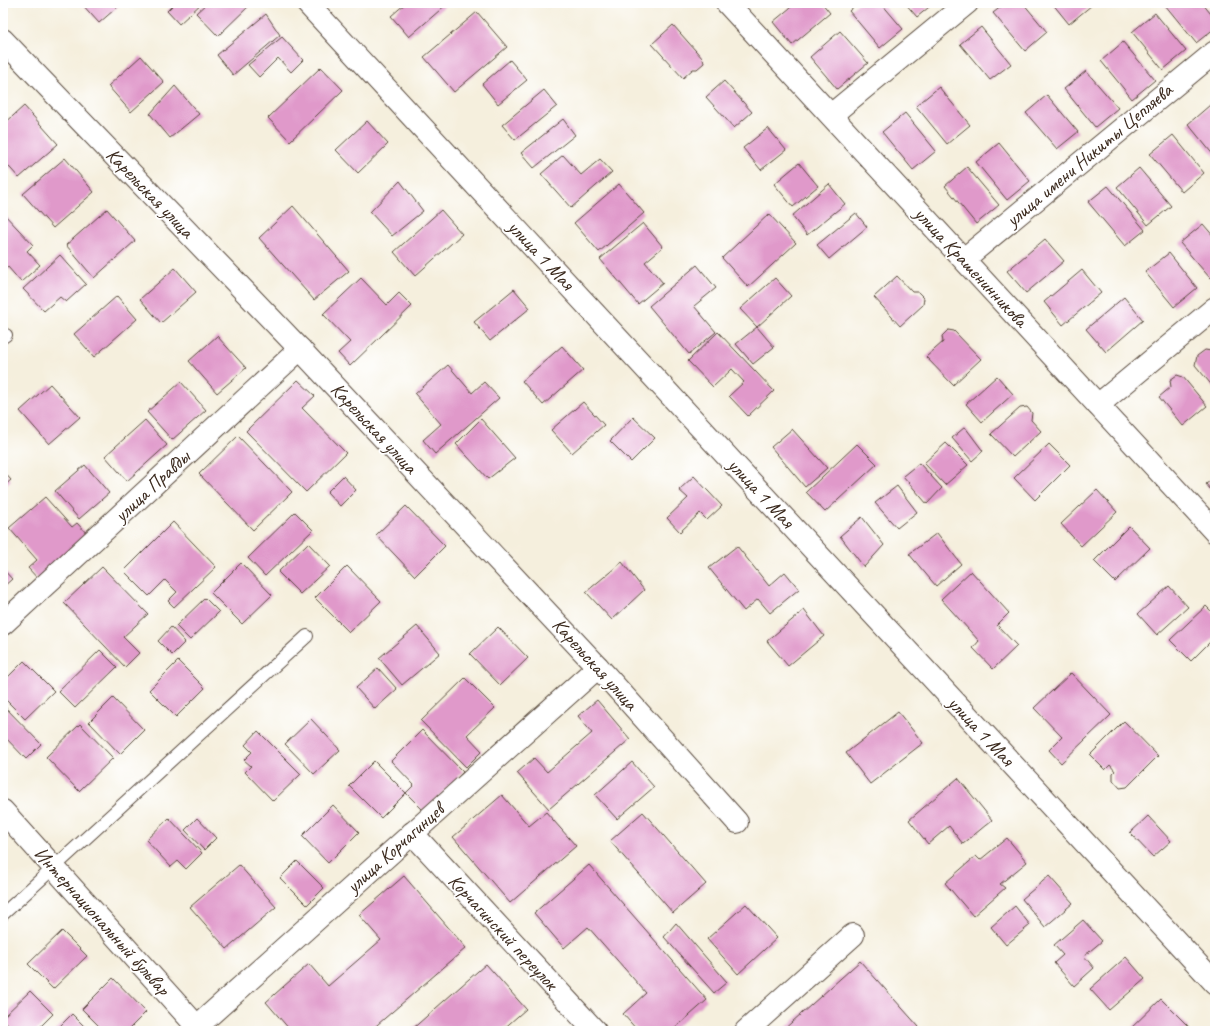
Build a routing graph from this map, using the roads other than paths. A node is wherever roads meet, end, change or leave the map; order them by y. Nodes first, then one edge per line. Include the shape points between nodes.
1 (307, 3) edge
2 (727, 3) edge
3 (967, 3) edge
4 (5, 46) edge
5 (1215, 52) edge
6 (831, 115) junction
7 (964, 259) junction
8 (1215, 308) edge
9 (300, 349) junction
10 (1098, 405) junction
11 (1215, 532) edge
12 (3, 624) edge
13 (307, 636) dead end
14 (598, 667) junction
15 (3, 810) edge
16 (737, 822) dead end
17 (412, 833) junction
18 (54, 868) junction
19 (3, 914) edge
20 (853, 935) dead end
21 (1215, 983) edge
22 (197, 1030) edge
23 (595, 1031) edge
24 (746, 1031) edge

1 - 21 street, улица 1 Мая
2 - 6 street, улица Крашенинникова
3 - 6 street
4 - 9 street, Карельская улица
5 - 7 street, улица имени Никиты Цепляева
6 - 7 street, улица Крашенинникова
7 - 10 street, улица Крашенинникова
8 - 10 street
9 - 12 street, улица Правды
9 - 14 street, Карельская улица
10 - 11 street, улица Крашенинникова
13 - 18 lane
14 - 16 street, Карельская улица
14 - 17 street, улица Корчагинцев
15 - 18 street, Интернациональный бульвар
17 - 22 street, улица Корчагинцев
17 - 23 street, Корчагинский переулок
18 - 19 lane
18 - 22 street, Интернациональный бульвар
20 - 24 street

